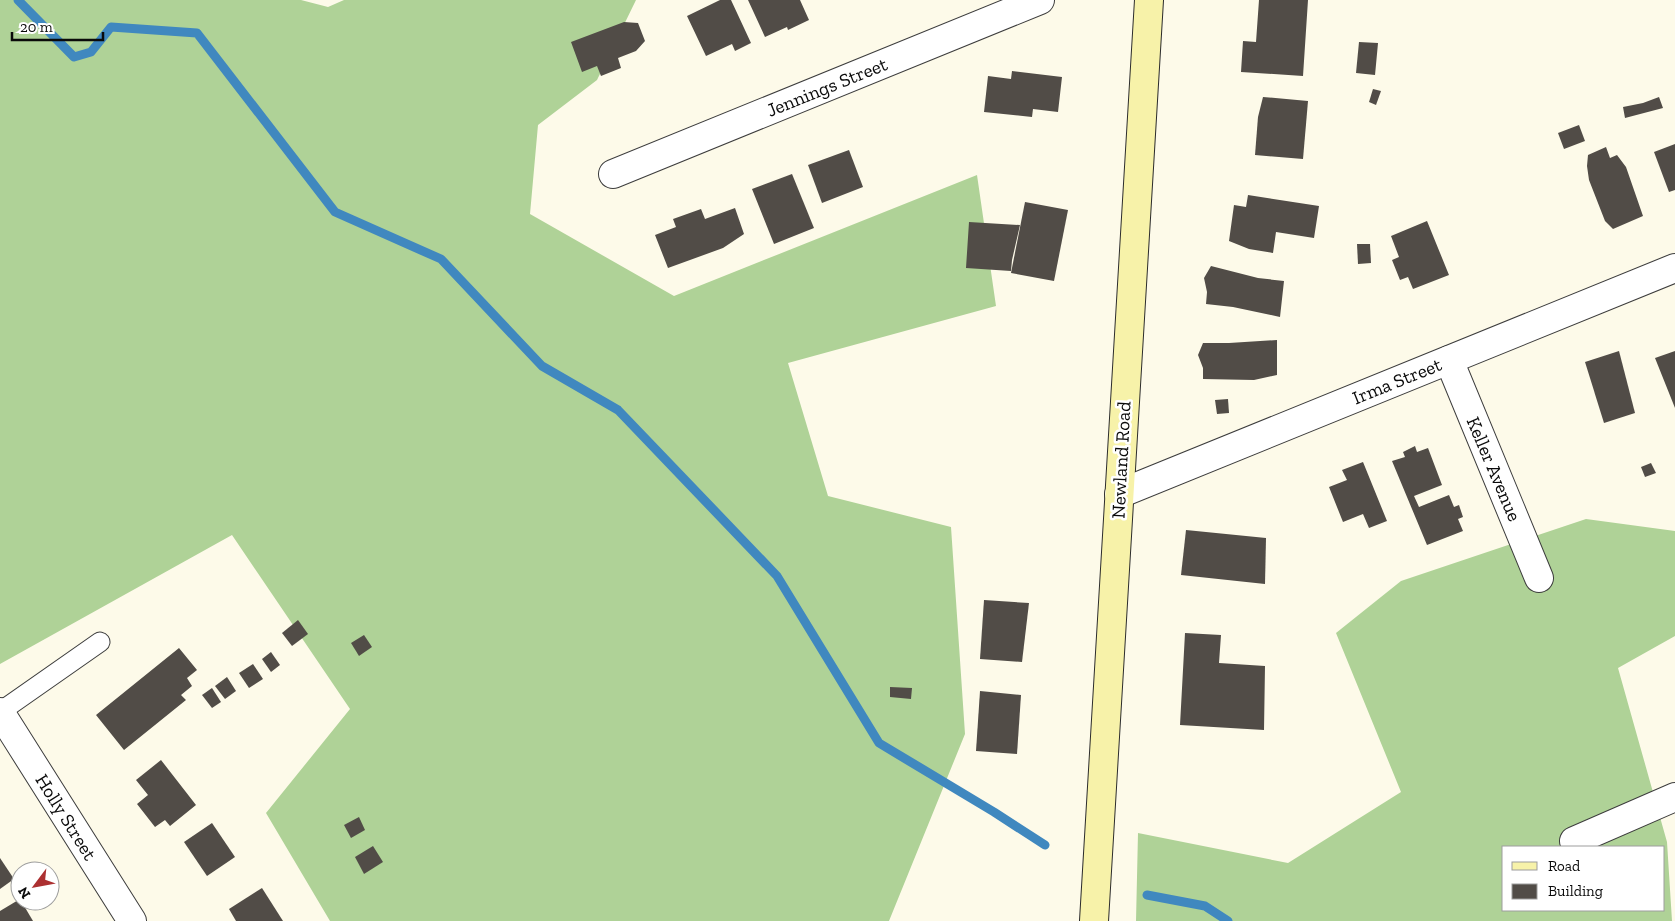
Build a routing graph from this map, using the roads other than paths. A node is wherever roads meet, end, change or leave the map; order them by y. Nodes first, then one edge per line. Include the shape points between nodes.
1 (1040, 0) edge
2 (1149, 0) edge
3 (613, 174) dead end
4 (1675, 268) edge
5 (1449, 360) junction
6 (1119, 494) junction
7 (1539, 578) dead end
8 (100, 642) dead end
9 (0, 712) edge
10 (1675, 797) edge
11 (1574, 841) dead end
12 (132, 921) edge
13 (1094, 921) edge

1 - 3 street, Jennings Street
2 - 6 street, Newland Road
4 - 5 street, Irma Street
5 - 6 street, Irma Street
5 - 7 street, Keller Avenue
6 - 13 street, Newland Road
8 - 9 lane
9 - 12 street, Holly Street
10 - 11 street

